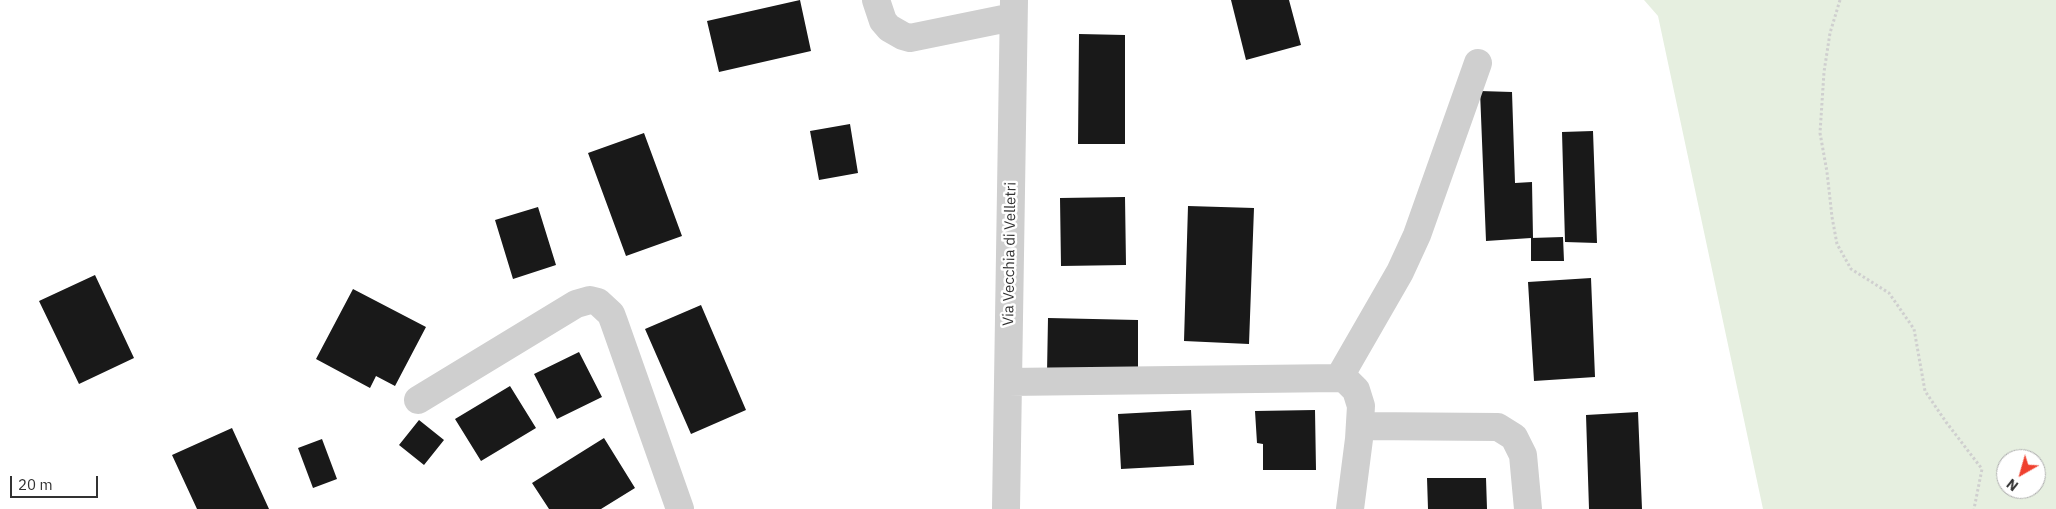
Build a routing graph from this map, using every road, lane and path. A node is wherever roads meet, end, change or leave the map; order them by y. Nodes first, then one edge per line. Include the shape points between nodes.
1 (876, 0) edge
2 (1840, 0) edge
3 (1013, 8) edge
4 (1478, 63) dead end
5 (1338, 378) junction
6 (1008, 382) junction
7 (418, 400) dead end
8 (1360, 426) junction
9 (680, 509) edge
10 (1006, 509) edge
11 (1350, 509) edge
12 (1528, 509) edge
13 (1974, 509) edge

1 - 3 street via 889,28 910,38
2 - 13 path via 1830,33 1824,72 1820,133 1837,244 1851,269 1889,293 1914,329 1924,391 1982,469
3 - 6 street, Via Vecchia di Velletri
4 - 5 street via 1417,235 1400,272
5 - 6 street
5 - 8 street via 1346,380 1356,390 1361,406
6 - 10 street, Via Vecchia di Velletri
7 - 9 street via 576,304 590,300 598,302 611,314
8 - 11 street
8 - 12 street via 1498,426 1514,437 1523,455

